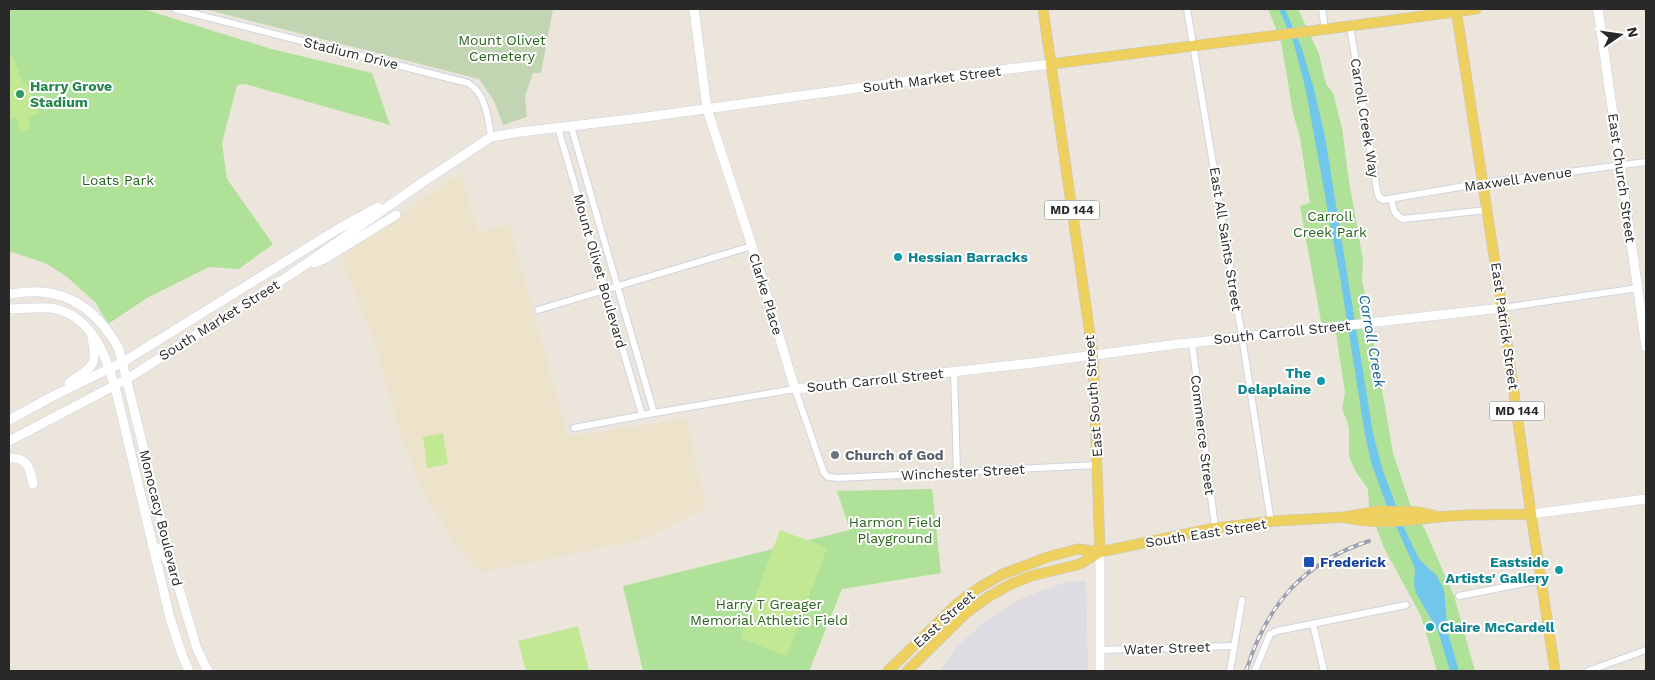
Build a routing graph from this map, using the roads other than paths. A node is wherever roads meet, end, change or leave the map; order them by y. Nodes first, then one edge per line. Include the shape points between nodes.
1 (175, 9) edge
2 (694, 9) edge
3 (1042, 9) edge
4 (1187, 9) edge
5 (1322, 9) edge
6 (1476, 9) edge
7 (1598, 9) edge
8 (1457, 10) edge
9 (1350, 26) junction
10 (1325, 29) junction
11 (1194, 45) junction
12 (1051, 64) junction
13 (707, 109) junction
14 (570, 126) junction
15 (558, 128) junction
16 (491, 137) junction
17 (1646, 162) edge
18 (1621, 166) junction
19 (1483, 183) junction
20 (420, 184) junction
21 (1391, 199) junction
22 (1487, 210) junction
23 (396, 215) dead end
24 (752, 246) junction
25 (293, 273) junction
26 (616, 286) junction
27 (1638, 288) junction
28 (606, 289) junction
29 (9, 294) edge
30 (1502, 308) junction
31 (9, 309) edge
32 (538, 310) dead end
33 (91, 333) junction
34 (1242, 337) junction
35 (1192, 342) junction
36 (1646, 347) edge
37 (1093, 355) junction
38 (123, 362) junction
39 (110, 369) junction
40 (954, 372) junction
41 (127, 379) junction
42 (115, 386) junction
43 (795, 390) junction
44 (55, 395) junction
45 (654, 413) junction
46 (642, 415) junction
47 (9, 420) edge
48 (574, 428) dead end
49 (9, 441) edge
50 (9, 458) edge
51 (1098, 465) junction
52 (958, 472) junction
53 (828, 477) joint
54 (33, 484) dead end
55 (1646, 499) edge
56 (1531, 514) junction
57 (1271, 522) junction
58 (1215, 528) junction
59 (152, 545) junction
60 (1100, 552) junction
61 (174, 572) junction
62 (1541, 580) junction
63 (1459, 596) dead end
64 (1242, 600) dead end
65 (1406, 606) dead end
66 (1313, 624) junction
67 (1234, 646) junction
68 (1100, 650) junction
69 (1646, 650) edge
70 (189, 671) edge
71 (208, 671) edge
72 (888, 671) edge
73 (908, 671) edge
74 (1100, 671) edge
75 (1230, 671) edge
76 (1255, 671) edge
77 (1324, 671) edge
78 (1554, 671) edge
79 (1588, 671) edge

1 - 16 street, Stadium Drive via 463,81 476,89 482,99
2 - 13 main road, Clarke Place
3 - 12 main road, MD 144
4 - 11 street, East All Saints Street
5 - 10 street
6 - 8 main road, South Market Street
7 - 18 main road, East Church Street
8 - 9 main road, South Market Street
8 - 19 main road, East Patrick Street / MD 144
9 - 10 main road, South Market Street
9 - 21 street, Carroll Creek Way via 1377,191 1383,200
10 - 11 main road, South Market Street
11 - 12 main road, South Market Street
11 - 34 street, East All Saints Street
12 - 13 main road, South Market Street
12 - 37 main road, East South Street / MD 144
13 - 14 main road, South Market Street
13 - 24 main road, Clarke Place
14 - 15 main road, South Market Street
14 - 26 street, Mount Olivet Boulevard
15 - 16 main road, South Market Street
15 - 28 street, Mount Olivet Boulevard
16 - 20 main road, South Market Street
17 - 18 street, Maxwell Avenue
18 - 19 street, Maxwell Avenue
18 - 27 main road, East Church Street
19 - 21 street, Maxwell Avenue
19 - 22 main road, East Patrick Street / MD 144
20 - 25 main road, South Market Street
20 - 38 main road, South Market Street via 338,229
21 - 22 street via 1394,211 1403,218
22 - 30 main road, East Patrick Street / MD 144
23 - 25 main road
24 - 26 street
24 - 43 main road, Clarke Place
25 - 41 main road, South Market Street
26 - 28 street
26 - 45 street, Mount Olivet Boulevard
27 - 30 street
27 - 36 main road, East Church Street
28 - 32 street
28 - 46 street, Mount Olivet Boulevard
29 - 38 main road, Monocacy Boulevard via 40,292 73,300 101,322 119,349
30 - 34 main road, South Carroll Street
30 - 56 main road, East Patrick Street / MD 144
31 - 33 main road, Monocacy Boulevard via 52,308 78,319
33 - 39 main road, Monocacy Boulevard
33 - 44 main road via 93,363
34 - 35 main road, South Carroll Street
34 - 57 street, East All Saints Street
35 - 37 main road, South Carroll Street
35 - 58 street, Commerce Street
37 - 40 main road, South Carroll Street
37 - 51 main road, East South Street / MD 144
38 - 39 main road, South Market Street
38 - 41 main road, Monocacy Boulevard
39 - 42 main road, Monocacy Boulevard
39 - 44 main road, South Market Street
40 - 43 main road, South Carroll Street
40 - 52 street
41 - 42 main road, South Market Street
41 - 61 main road, Monocacy Boulevard
42 - 49 main road, South Market Street
42 - 59 main road, Monocacy Boulevard
43 - 45 street, South Carroll Street
43 - 53 street, Clarke Place
44 - 47 main road, South Market Street
45 - 46 street, South Carroll Street
46 - 48 street, South Carroll Street
50 - 54 main road via 23,461 29,467
51 - 52 street, Winchester Street
51 - 60 main road, East South Street / MD 144
52 - 53 street, Winchester Street
55 - 56 main road
56 - 57 main road, South East Street via 1440,517 1419,512 1359,521 1344,517
56 - 62 main road, East Patrick Street / MD 144
57 - 58 main road, South East Street
58 - 60 main road, South East Street
59 - 61 main road via 162,551
59 - 70 main road, Monocacy Boulevard via 170,618
60 - 68 main road, East South Street / MD 144
60 - 72 main road, East Street via 1078,549 1033,562 980,587 958,603
60 - 73 main road, East Street via 1080,564 1030,576 988,597 966,613
61 - 71 main road, Monocacy Boulevard via 197,649
62 - 63 street
62 - 78 main road, East Patrick Street / MD 144
64 - 67 street
65 - 66 street
66 - 76 street via 1270,634
66 - 77 street
67 - 68 street, Water Street
67 - 75 street
68 - 74 main road, East South Street / MD 144
69 - 79 street

